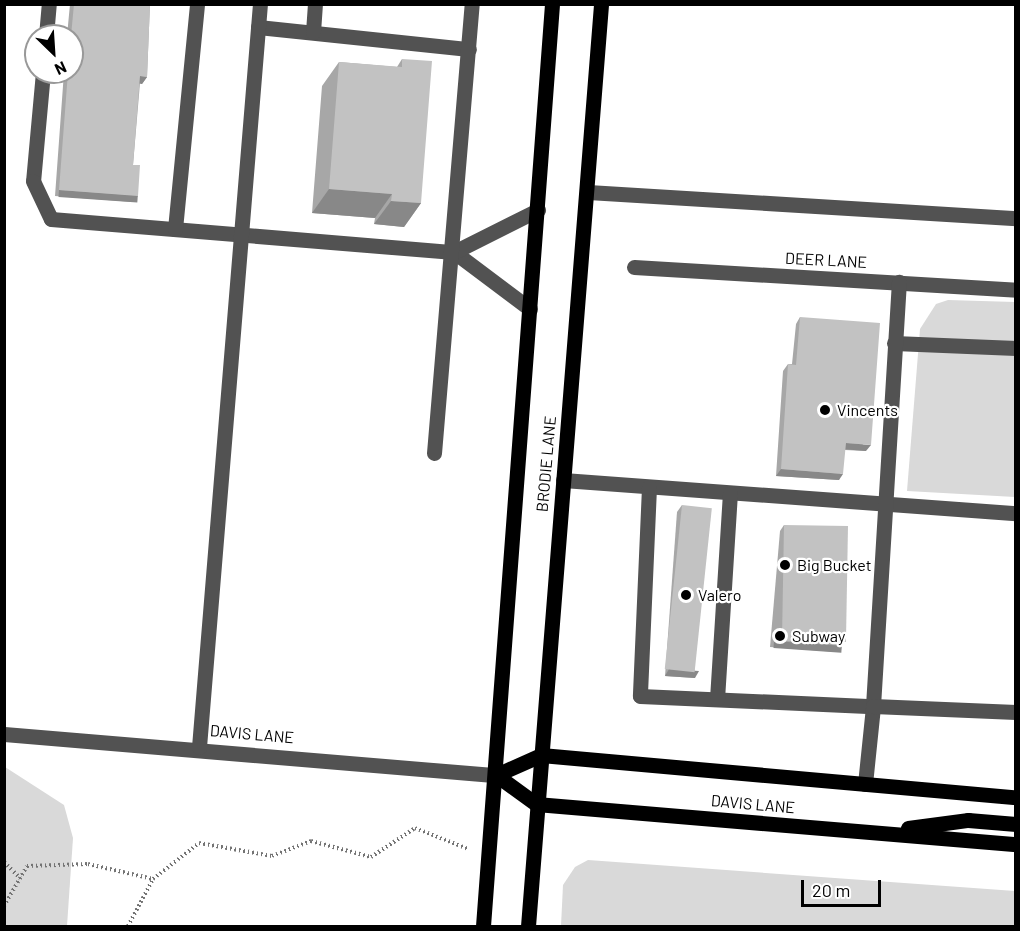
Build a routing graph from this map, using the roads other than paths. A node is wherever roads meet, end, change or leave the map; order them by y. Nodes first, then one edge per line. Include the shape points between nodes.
1 (49, 4) edge
2 (197, 4) edge
3 (260, 4) edge
4 (315, 4) edge
5 (472, 4) edge
6 (552, 4) edge
7 (601, 4) edge
8 (47, 24) edge
9 (258, 27) junction
10 (313, 33) junction
11 (469, 49) junction
12 (42, 84) edge
13 (588, 192) junction
14 (538, 210) junction
15 (1016, 218) edge
16 (175, 229) junction
17 (237, 234) junction
18 (454, 252) junction
19 (634, 267) dead end
20 (899, 282) junction
21 (1016, 290) edge
22 (530, 309) junction
23 (894, 343) junction
24 (1016, 348) edge
25 (434, 453) dead end
26 (563, 480) junction
27 (649, 487) junction
28 (730, 493) junction
29 (882, 506) junction
30 (1016, 513) edge
31 (717, 699) junction
32 (873, 706) junction
33 (1016, 712) edge
34 (4, 734) edge
35 (199, 747) junction
36 (541, 755) junction
37 (496, 775) junction
38 (865, 784) junction
39 (1016, 797) edge
40 (536, 804) junction
41 (1016, 824) edge
42 (878, 832) junction
43 (1016, 843) edge
44 (483, 927) edge
45 (528, 927) edge

1 - 8 street
2 - 16 street
3 - 9 street
4 - 10 street
5 - 11 street
6 - 14 main road, BRODIE LANE
7 - 13 main road, BRODIE LANE
9 - 10 street
9 - 17 street
10 - 11 street
11 - 18 street
12 - 16 street via 33,182 51,219
13 - 15 street
13 - 26 main road, BRODIE LANE
14 - 18 street
14 - 22 main road, BRODIE LANE
16 - 17 street
17 - 18 street
17 - 35 street
18 - 22 street
18 - 25 street
19 - 20 street, DEER LANE
20 - 21 street, DEER LANE
20 - 23 street
22 - 37 main road, BRODIE LANE
23 - 24 street
23 - 29 street
26 - 27 street
26 - 36 main road, BRODIE LANE
27 - 28 street
27 - 31 street via 640,696
28 - 29 street
28 - 31 street
29 - 30 street
29 - 32 street
31 - 32 street
32 - 33 street
32 - 38 street
34 - 35 street, DAVIS LANE
35 - 37 street, DAVIS LANE
36 - 37 main road, DAVIS LANE
36 - 38 main road, DAVIS LANE
36 - 40 main road, BRODIE LANE
37 - 40 main road
37 - 44 main road, BRODIE LANE
38 - 39 main road, DAVIS LANE
40 - 42 main road, DAVIS LANE
40 - 45 main road, BRODIE LANE
41 - 42 main road via 968,820
42 - 43 main road, DAVIS LANE

